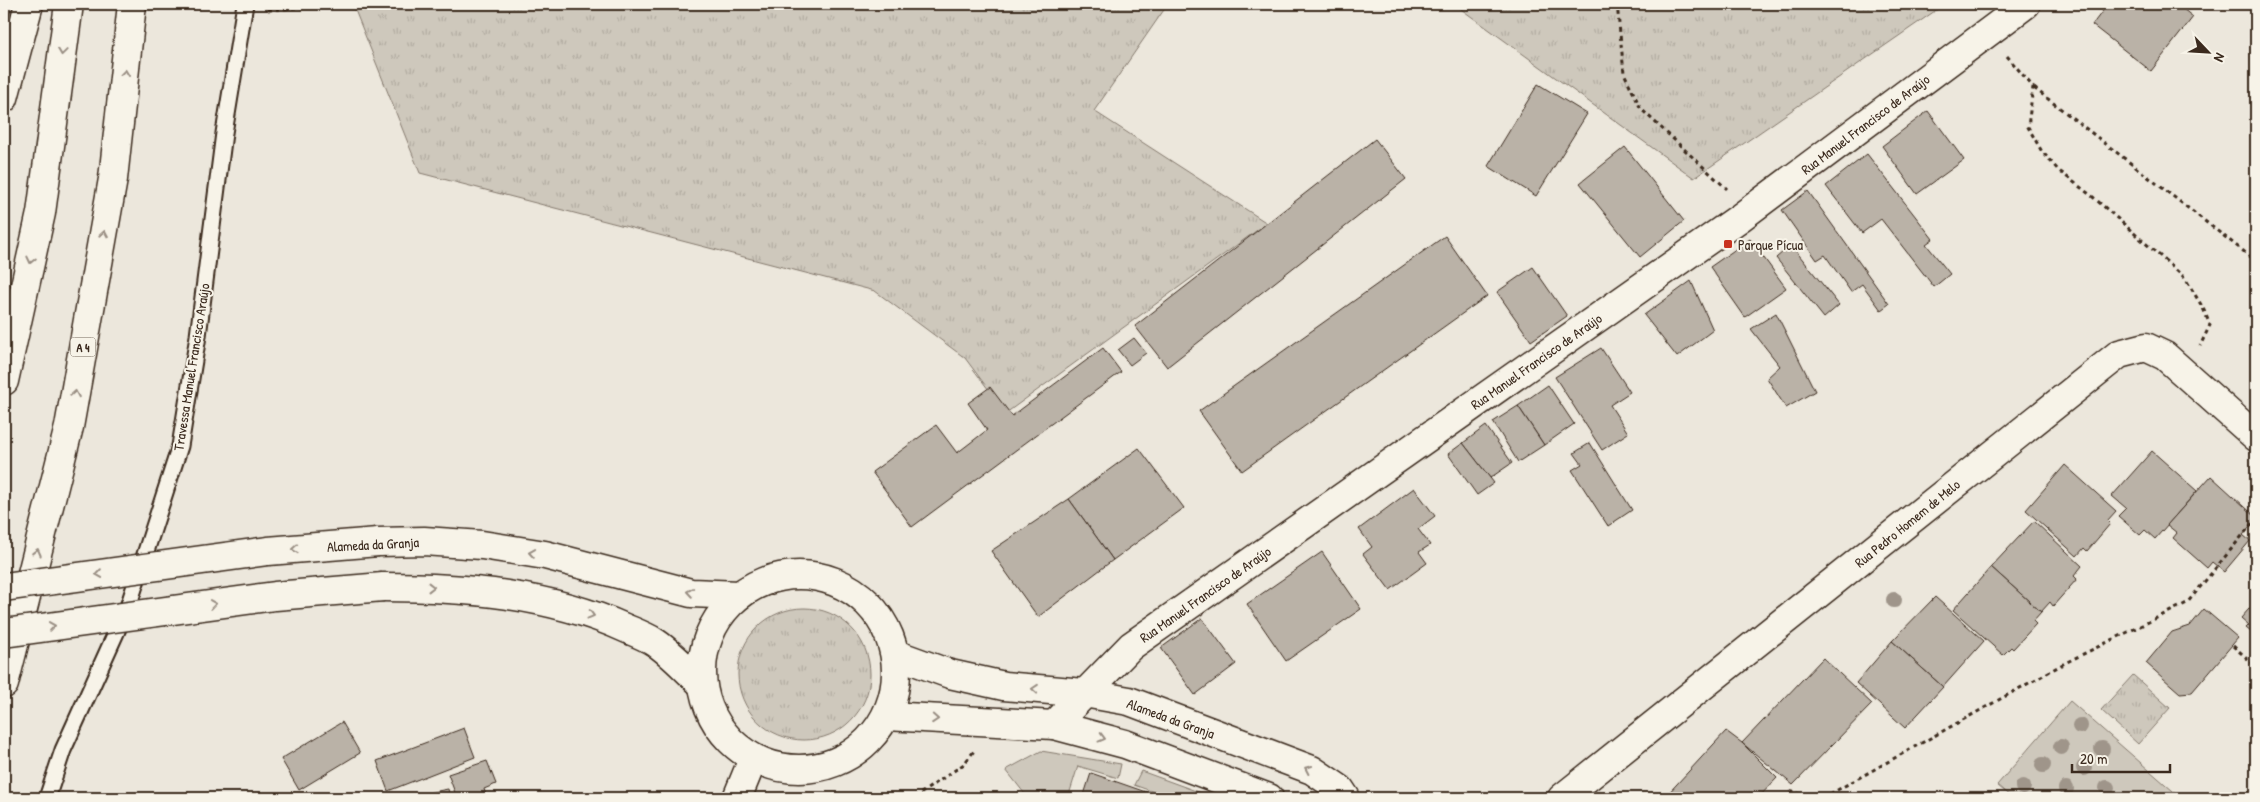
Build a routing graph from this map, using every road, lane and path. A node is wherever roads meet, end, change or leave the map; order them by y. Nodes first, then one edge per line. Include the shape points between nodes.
1 (29, 4) edge
2 (69, 4) edge
3 (132, 4) edge
4 (310, 4) edge
5 (1618, 4) edge
6 (2026, 4) edge
7 (245, 8) edge
8 (1987, 33) junction
9 (2033, 87) junction
10 (4, 98) edge
11 (1741, 217) junction
12 (2256, 261) edge
13 (2185, 374) junction
14 (4, 381) edge
15 (2256, 437) edge
16 (2256, 519) edge
17 (4, 587) edge
18 (738, 595) junction
19 (4, 633) edge
20 (2233, 646) dead end
21 (895, 654) junction
22 (2256, 666) edge
23 (4, 684) edge
24 (702, 684) junction
25 (1084, 693) junction
26 (886, 716) junction
27 (1054, 725) junction
28 (753, 758) junction
29 (964, 764) dead end
30 (47, 798) edge
31 (737, 798) edge
32 (914, 798) edge
33 (1269, 798) edge
34 (1346, 798) edge
35 (1562, 798) edge
36 (1785, 798) edge
37 (1803, 798) edge
38 (1823, 798) edge

1 - 10 main road
2 -> 14 main road via 41,213
23 -> 3 main road, A 4 via 69,427 113,179
4 - 7 path
5 - 11 path via 1624,73 1641,109 1733,196
6 - 8 main road, Rua Manuel Francisco de Araújo
7 - 30 lane, Travessa Manuel Francisco Araújo via 180,446 129,604 63,750
8 - 9 path
8 - 11 main road, Rua Manuel Francisco de Araújo
9 - 12 path
9 - 13 path via 2028,127 2041,150 2058,170 2093,196 2185,278 2203,308 2210,325
11 - 25 main road, Rua Manuel Francisco de Araújo via 1140,639
13 - 15 main road, Rua Pedro Homem de Melo
13 - 35 main road, Rua Pedro Homem de Melo via 2165,356 2146,347 2119,354
16 - 38 path via 2187,603 2063,664
18 -> 17 main road, Alameda da Granja, bridge via 691,593 564,560 482,545 424,542 378,542 268,551
18 - 21 main road via 768,579 801,574 834,580 862,598 883,623
18 - 24 main road via 716,620 704,651
19 -> 24 main road, bridge via 275,596 383,587 441,587 540,601 599,616 654,641
20 - 22 path
25 -> 21 main road, Alameda da Granja via 1004,686 950,674
21 - 26 main road via 896,686
24 - 28 main road via 710,714 728,740
25 - 27 main road, Rua Manuel Francisco de Araújo
34 -> 25 main road, Alameda da Granja via 1340,789 1312,770 1129,701
26 -> 27 main road
26 - 28 main road via 868,741 843,759 814,769 782,769
27 -> 33 main road via 1125,744
28 - 31 main road
29 - 32 path
36 - 37 path via 1794,790

